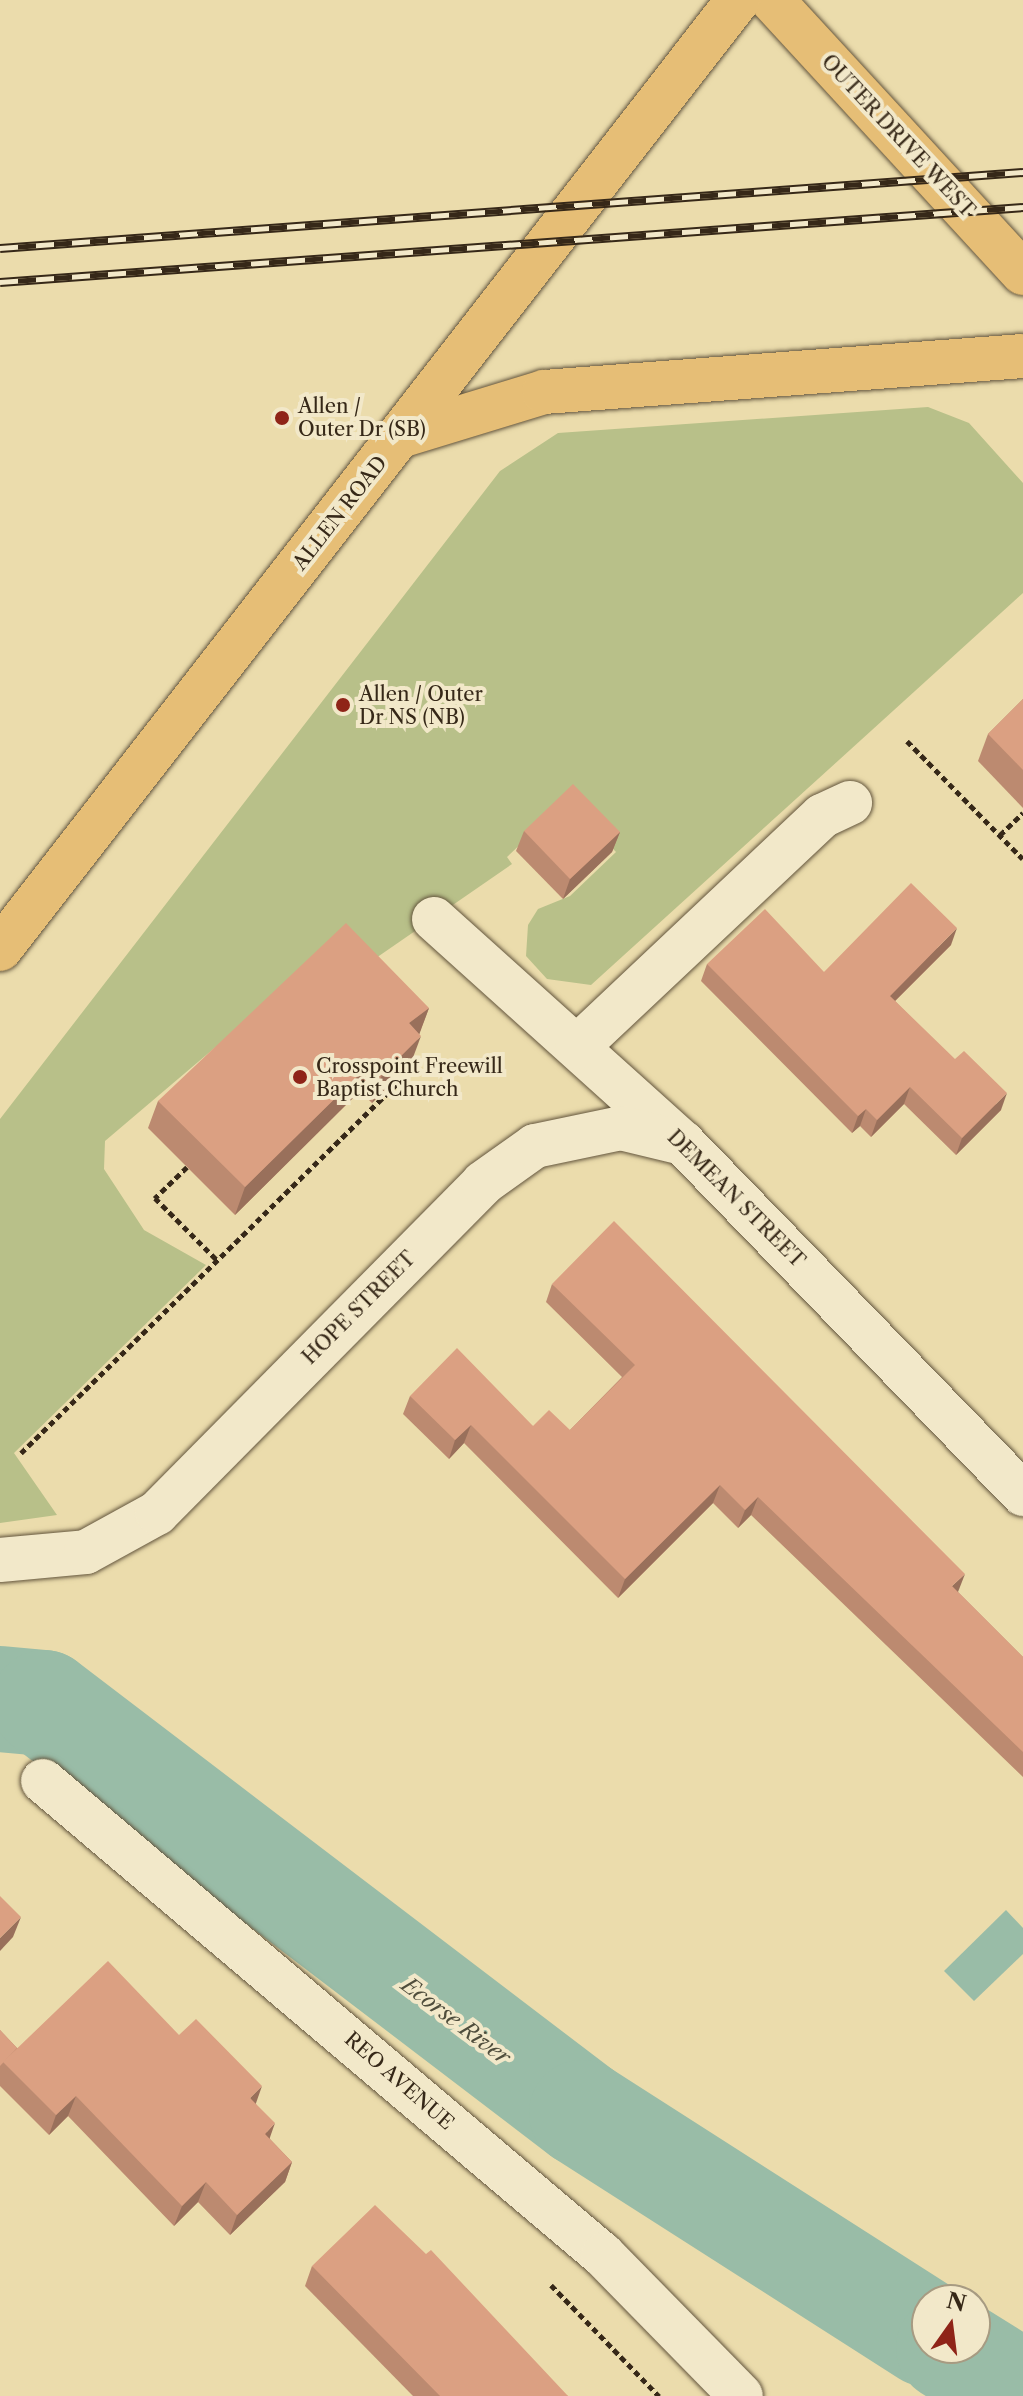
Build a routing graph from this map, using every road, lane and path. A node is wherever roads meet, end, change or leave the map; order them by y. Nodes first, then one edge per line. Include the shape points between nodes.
1 (738, 0) edge
2 (772, 0) edge
3 (1023, 273) edge
4 (1023, 356) edge
5 (400, 436) junction
6 (907, 741) dead end
7 (850, 803) dead end
8 (1023, 813) edge
9 (1000, 835) junction
10 (1023, 859) edge
11 (434, 919) dead end
12 (0, 949) edge
13 (577, 1047) junction
14 (421, 1060) dead end
15 (683, 1143) junction
16 (187, 1167) edge
17 (217, 1260) junction
18 (21, 1453) dead end
19 (1023, 1494) edge
20 (0, 1560) edge
21 (43, 1781) dead end
22 (741, 2396) edge

1 - 5 main road, ALLEN ROAD
2 - 3 main road, OUTER DRIVE WEST
4 - 5 main road via 544,392
5 - 12 main road, ALLEN ROAD
6 - 9 path
7 - 13 street via 822,816
8 - 9 path
9 - 10 path
11 - 13 street, DEMEAN STREET
13 - 15 street, DEMEAN STREET
14 - 17 path
15 - 19 street, DEMEAN STREET
15 - 20 street, HOPE STREET via 621,1128 535,1146 483,1183 157,1513 115,1541 62,1556
16 - 17 path via 155,1198
17 - 18 path
21 - 22 street, REO AVENUE via 603,2255

